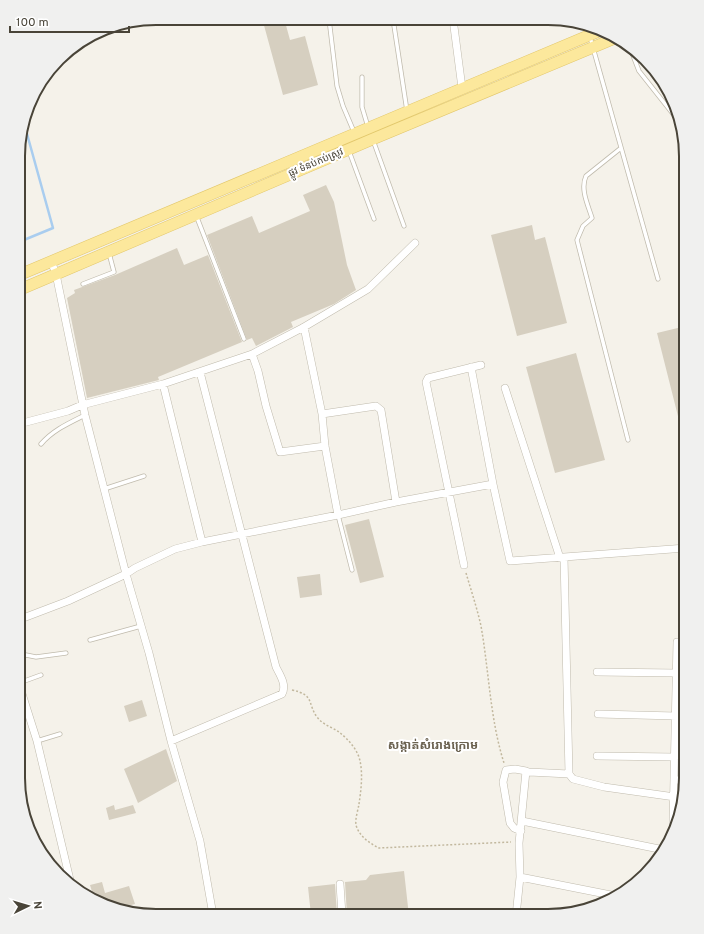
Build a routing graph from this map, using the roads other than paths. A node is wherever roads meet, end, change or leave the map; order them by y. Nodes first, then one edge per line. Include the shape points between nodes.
1 (330, 25) edge
2 (394, 25) edge
3 (454, 25) edge
4 (593, 33) edge
5 (609, 41) edge
6 (593, 47) junction
7 (633, 57) edge
8 (362, 77) dead end
9 (462, 88) junction
10 (407, 112) junction
11 (671, 112) edge
12 (368, 128) junction
13 (355, 133) junction
14 (373, 139) junction
15 (621, 148) junction
16 (348, 150) junction
17 (196, 214) junction
18 (374, 219) dead end
19 (404, 226) dead end
20 (416, 244) dead end
21 (109, 252) junction
22 (52, 261) junction
23 (25, 272) edge
24 (56, 274) junction
25 (658, 279) dead end
26 (83, 284) dead end
27 (25, 287) edge
28 (304, 327) junction
29 (244, 340) dead end
30 (252, 354) junction
31 (480, 364) dead end
32 (471, 367) junction
33 (200, 372) junction
34 (163, 384) junction
35 (505, 388) dead end
36 (82, 405) junction
37 (322, 414) junction
38 (85, 415) junction
39 (25, 422) edge
40 (628, 440) dead end
41 (41, 444) dead end
42 (325, 446) junction
43 (144, 476) dead end
44 (494, 484) junction
45 (104, 489) junction
46 (449, 493) junction
47 (396, 502) junction
48 (338, 515) junction
49 (241, 535) junction
50 (202, 542) junction
51 (679, 549) edge
52 (562, 558) junction
53 (464, 566) road end
54 (352, 570) dead end
55 (126, 574) junction
56 (25, 617) edge
57 (141, 626) junction
58 (90, 640) dead end
59 (677, 642) dead end
60 (66, 653) dead end
61 (25, 655) edge
62 (677, 659) joint
63 (597, 672) dead end
64 (676, 673) junction
65 (41, 675) dead end
66 (25, 680) edge
67 (676, 698) junction
68 (679, 698) edge
69 (25, 704) edge
70 (598, 714) dead end
71 (676, 716) junction
72 (60, 734) dead end
73 (675, 738) junction
74 (679, 738) edge
75 (37, 741) junction
76 (171, 741) junction
77 (597, 756) dead end
78 (675, 756) junction
79 (526, 771) junction
80 (568, 774) junction
81 (675, 780) junction
82 (679, 780) edge
83 (678, 795) edge
84 (678, 797) edge
85 (522, 821) junction
86 (520, 831) junction
87 (658, 849) edge
88 (69, 876) edge
89 (520, 877) junction
90 (340, 884) dead end
91 (608, 895) edge
92 (212, 909) edge
93 (342, 909) edge
94 (517, 909) edge

1 - 13 lane via 337,86
2 - 10 lane
3 - 9 street
4 - 6 lane
4 - 9 main road, ផ្លូវ ទំនប់កប់ស្រូវ
5 - 6 main road, ផ្លូវ ទំនប់កប់ស្រូវ
6 - 14 main road, ផ្លូវ ទំនប់កប់ស្រូវ
6 - 15 lane
7 - 11 lane via 639,71
8 - 12 lane via 362,108
9 - 10 main road, ផ្លូវ ទំនប់កប់ស្រូវ
10 - 12 main road, ផ្លូវ ទំនប់កប់ស្រូវ
12 - 13 main road, ផ្លូវ ទំនប់កប់ស្រូវ
13 - 22 main road, ផ្លូវ ទំនប់កប់ស្រូវ
14 - 16 main road, ផ្លូវ ទំនប់កប់ស្រូវ
14 - 19 lane
15 - 25 lane
15 - 40 lane via 586,176 584,190 592,218 583,226 577,240
16 - 17 main road, ផ្លូវ ទំនប់កប់ស្រូវ
16 - 18 lane
17 - 21 main road, ផ្លូវ ទំនប់កប់ស្រូវ
17 - 29 lane
20 - 28 street via 368,289
21 - 24 main road, ផ្លូវ ទំនប់កប់ស្រូវ
21 - 26 lane via 114,272
22 - 23 main road, ផ្លូវ ទំនប់កប់ស្រូវ
22 - 24 street
24 - 27 main road, ផ្លូវ ទំនប់កប់ស្រូវ
24 - 36 street
28 - 30 street
28 - 37 street
30 - 33 street
30 - 42 street via 280,452
31 - 32 street
32 - 44 street
32 - 46 street via 428,378 426,382
33 - 34 street
33 - 49 street
34 - 36 street
34 - 50 street
35 - 52 street
36 - 38 street
36 - 39 street
37 - 42 street
37 - 47 street via 376,406 381,410
38 - 41 lane via 61,427
38 - 45 street
42 - 48 street
43 - 45 lane
44 - 46 street
44 - 52 street via 510,561
45 - 55 street
46 - 47 street
46 - 53 street
47 - 48 street
48 - 49 street
48 - 54 lane
49 - 50 street
49 - 76 street via 284,690 282,694
50 - 55 street via 174,549
51 - 52 street
52 - 80 street
55 - 56 street
55 - 57 street
57 - 58 lane
57 - 76 street
59 - 62 street
60 - 61 lane via 36,657
62 - 64 street
63 - 64 street
64 - 67 street
65 - 66 lane
67 - 68 street
67 - 71 street
69 - 75 street
70 - 71 street
71 - 73 street
72 - 75 lane
73 - 74 street
73 - 78 street
75 - 88 street
76 - 92 street via 200,842
77 - 78 street
78 - 81 street
79 - 80 street
79 - 85 street
79 - 86 street via 506,770 503,782 510,823
80 - 84 street via 573,779 604,787
81 - 82 street
81 - 83 street
85 - 86 street
85 - 87 street
86 - 89 street
89 - 91 street
89 - 94 street
90 - 93 street

